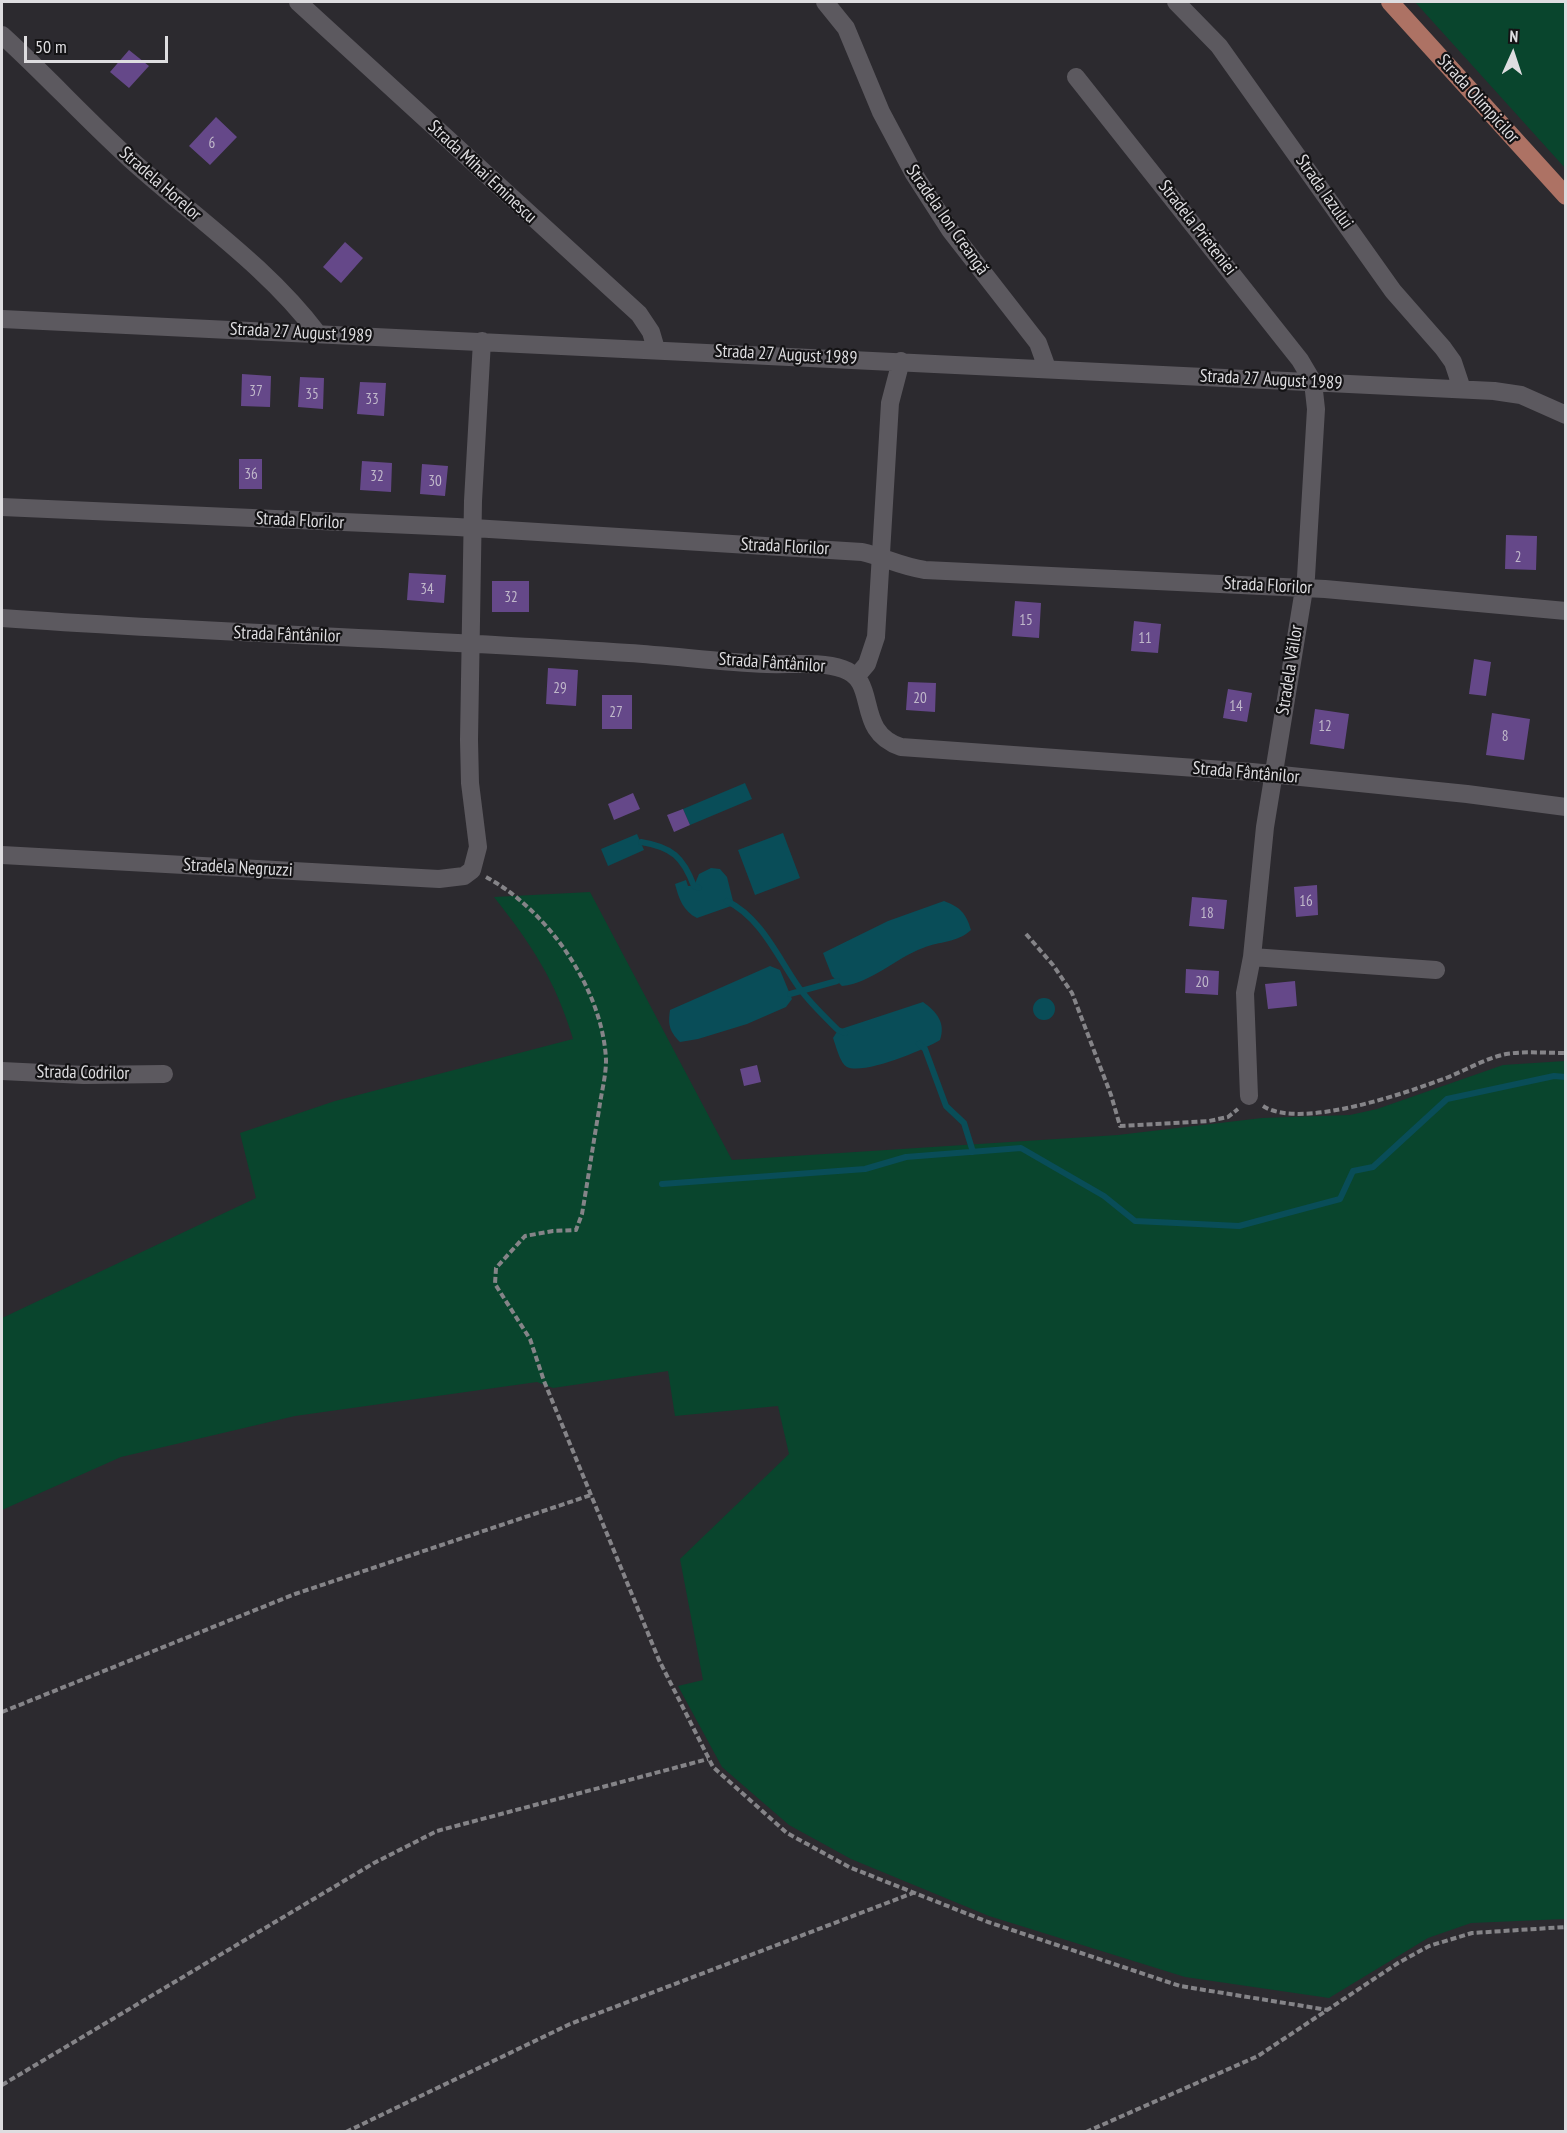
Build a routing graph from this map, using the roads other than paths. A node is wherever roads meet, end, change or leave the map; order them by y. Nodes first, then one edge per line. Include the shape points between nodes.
1 (298, 2) edge
2 (825, 2) edge
3 (1176, 2) edge
4 (1390, 2) edge
5 (2, 35) edge
6 (1076, 77) dead end
7 (1566, 196) edge
8 (2, 319) edge
9 (318, 334) junction
10 (482, 341) junction
11 (656, 349) junction
12 (901, 361) junction
13 (1047, 368) junction
14 (1313, 382) junction
15 (1462, 389) junction
16 (1566, 416) edge
17 (2, 507) edge
18 (474, 529) junction
19 (882, 556) junction
20 (1304, 589) junction
21 (1566, 611) edge
22 (2, 618) edge
23 (471, 643) junction
24 (856, 677) junction
25 (1274, 775) junction
26 (1566, 807) edge
27 (2, 855) edge
28 (1252, 957) junction
29 (1436, 970) dead end
30 (2, 1071) edge
31 (164, 1074) dead end
32 (1249, 1096) dead end

1 - 11 street, Strada Mihai Eminescu via 639,314
2 - 13 street, Stradela Ion Creangă via 846,28 881,112 914,174 950,230 1038,343
3 - 15 street, Strada Iazului via 1219,46 1393,291 1443,348 1453,362
4 - 7 main road, Strada Olimpicilor
5 - 9 street, Stradela Horelor via 130,159 279,288
6 - 14 street, Stradela Prieteniei via 1300,360
8 - 9 street, Strada 27 August 1989
9 - 10 street, Strada 27 August 1989
10 - 11 street, Strada 27 August 1989
10 - 18 street
11 - 12 street, Strada 27 August 1989
12 - 13 street, Strada 27 August 1989
12 - 19 street via 890,403
13 - 14 street, Strada 27 August 1989
14 - 15 street, Strada 27 August 1989
14 - 20 street, Stradela Văilor via 1316,409
15 - 16 street, Strada 27 August 1989 via 1521,395
17 - 18 street, Strada Florilor
18 - 19 street, Strada Florilor
18 - 23 street
19 - 20 street, Strada Florilor via 907,568 925,570
19 - 24 street via 873,651
20 - 21 street, Strada Florilor
20 - 25 street, Stradela Văilor
22 - 23 street, Strada Fântânilor
23 - 24 street, Strada Fântânilor via 829,666
23 - 27 street, Stradela Negruzzi via 470,783 478,847 472,870 464,876 439,879
24 - 25 street, Strada Fântânilor via 875,730 886,742 901,747
25 - 26 street, Strada Fântânilor
25 - 28 street, Stradela Văilor
28 - 29 street
28 - 32 street, Stradela Văilor via 1245,993
30 - 31 street, Strada Codrilor

